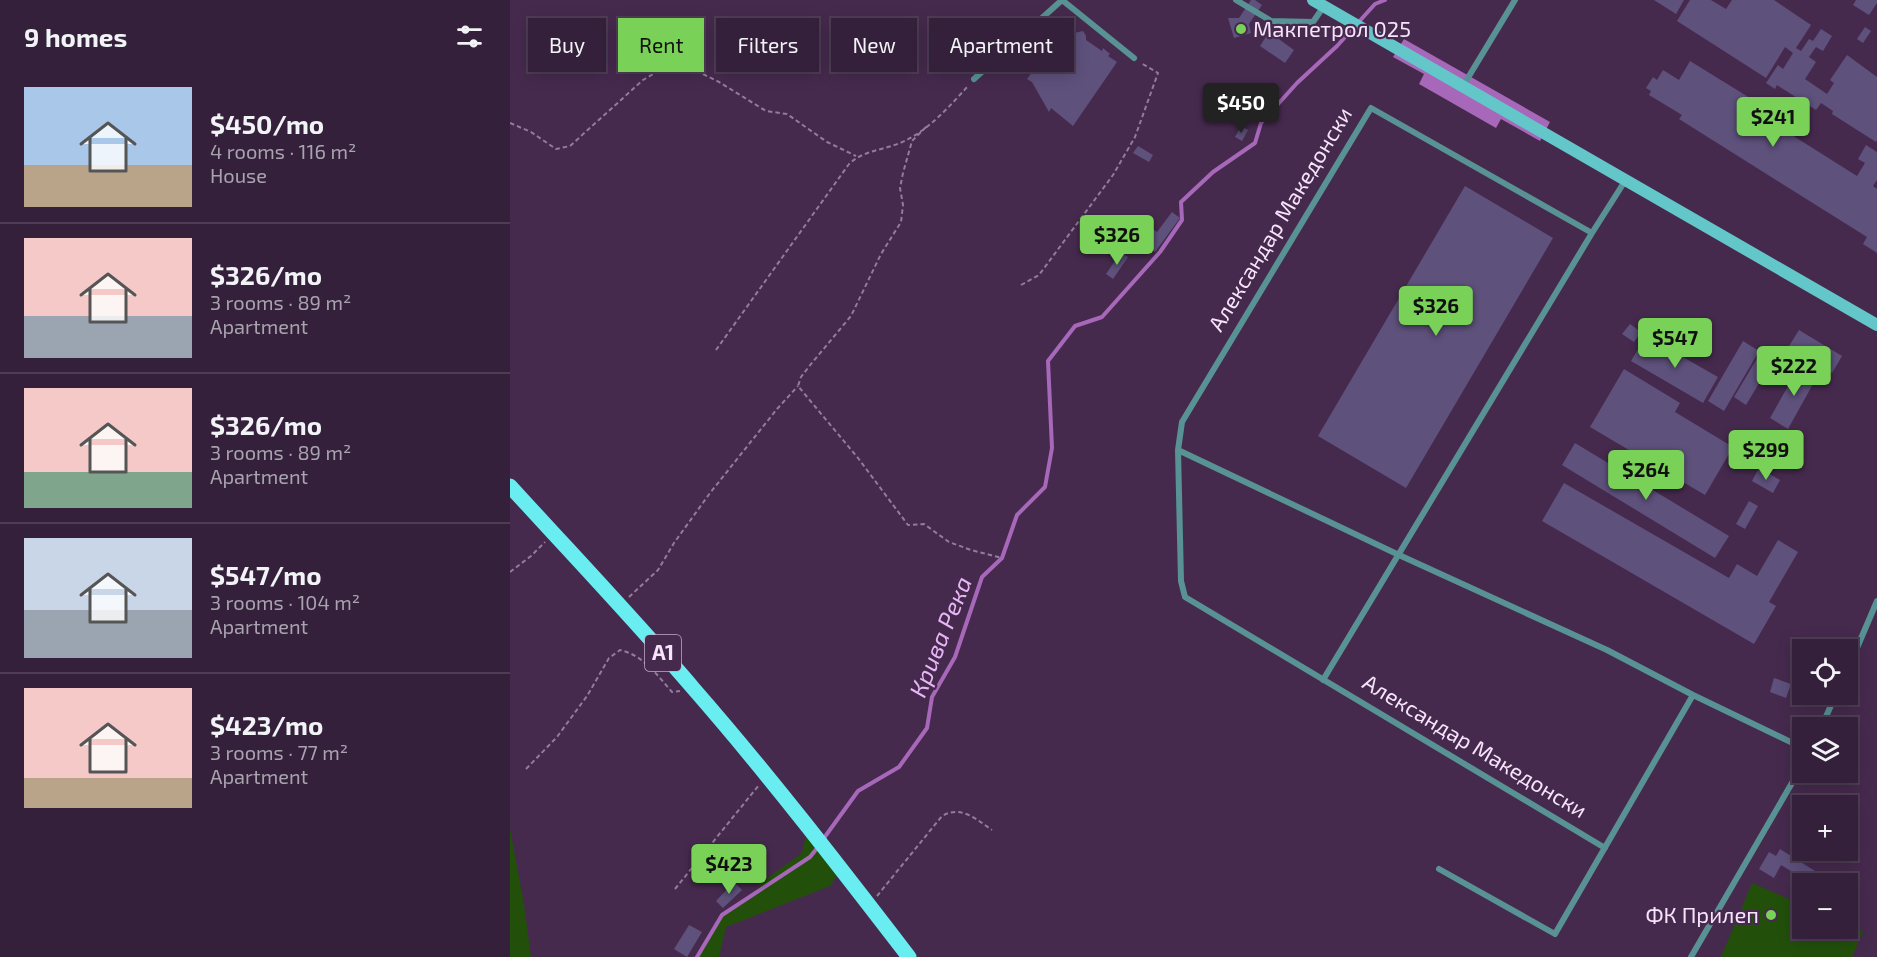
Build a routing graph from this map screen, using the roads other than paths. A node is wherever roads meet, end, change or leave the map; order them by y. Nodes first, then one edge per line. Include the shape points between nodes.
1 (1236, 0) edge
2 (1515, 0) edge
3 (1319, 3) edge
4 (1134, 58) road end
5 (974, 80) road end
6 (1463, 86) junction
7 (1625, 181) junction
8 (1592, 233) junction
9 (1877, 325) edge
10 (1178, 450) junction
11 (510, 486) edge
12 (1399, 555) junction
13 (1877, 600) edge
14 (1858, 645) edge
15 (1323, 680) junction
16 (1693, 695) junction
17 (1792, 743) edge
18 (1792, 783) edge
19 (1605, 848) junction
20 (1439, 869) dead end
21 (909, 957) edge
22 (1690, 957) edge

1 - 3 lane via 1271,21 1313,22
2 - 6 lane
3 - 6 main road
4 - 5 lane via 1062,0
6 - 7 main road
7 - 8 lane
7 - 9 main road
8 - 10 lane, Александар Македонски via 1371,108 1182,422
8 - 12 lane
10 - 12 lane
10 - 15 lane, Александар Македонски via 1181,581 1185,597
11 - 21 main road, A1 via 694,689 842,868
12 - 15 lane
12 - 16 lane via 1607,650
13 - 14 lane
15 - 19 lane, Александар Македонски
16 - 17 lane
16 - 19 lane
18 - 22 lane
19 - 20 lane via 1555,934

